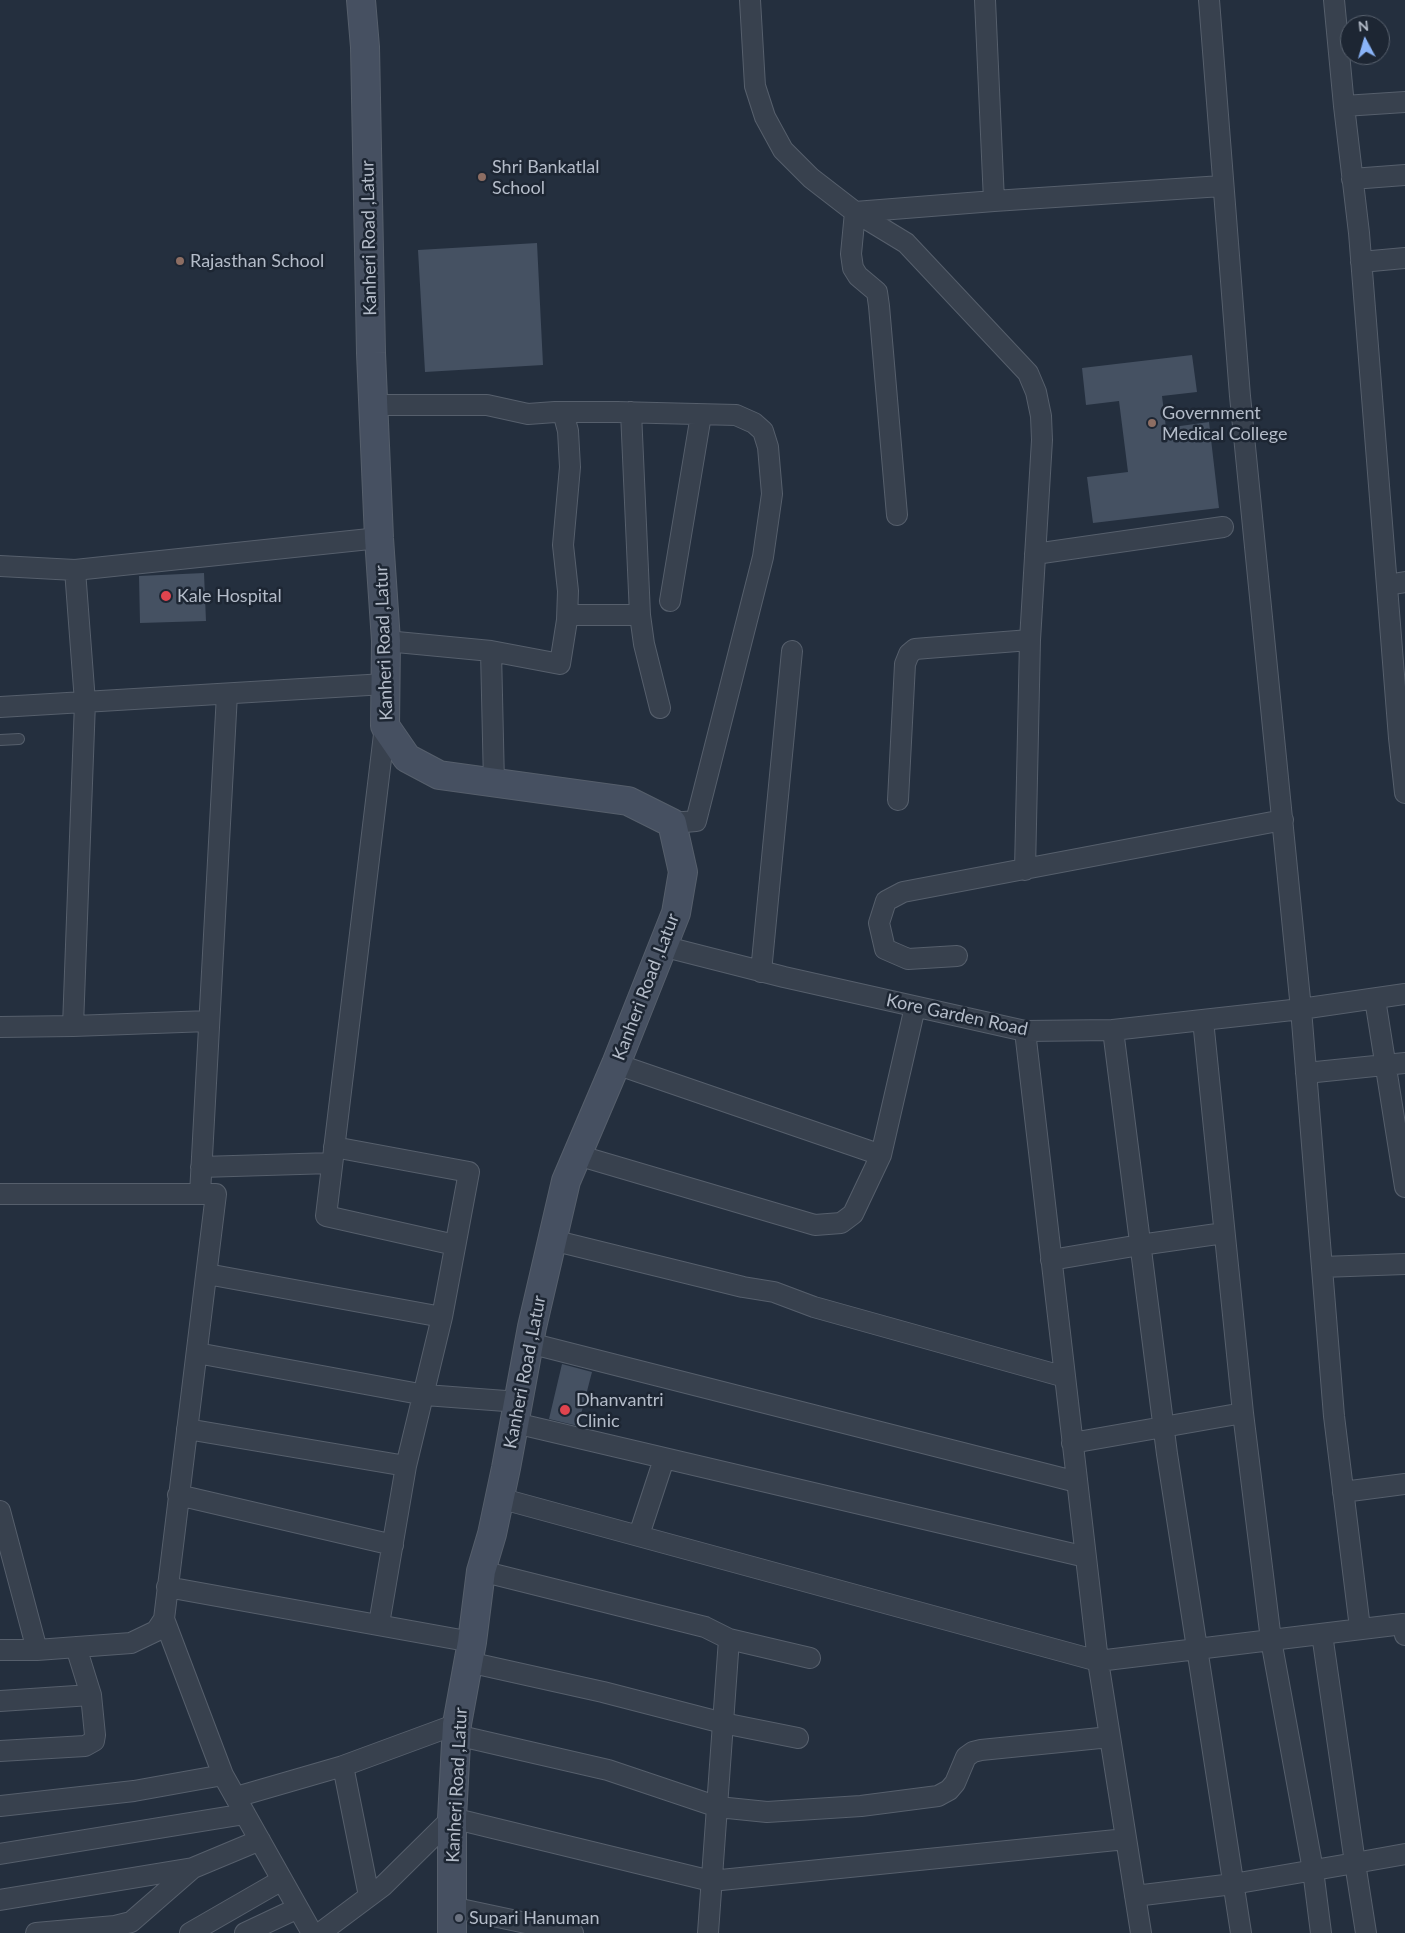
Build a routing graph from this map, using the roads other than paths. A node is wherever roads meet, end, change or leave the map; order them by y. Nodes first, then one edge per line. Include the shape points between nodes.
1 (360, 0) edge
2 (750, 0) edge
3 (985, 0) edge
4 (1209, 0) edge
5 (1334, 0) edge
6 (1405, 102) edge
7 (1344, 106) junction
8 (1405, 175) edge
9 (1352, 179) junction
10 (1222, 186) junction
11 (994, 201) junction
12 (855, 212) junction
13 (1405, 258) edge
14 (1361, 262) junction
15 (374, 405) junction
16 (563, 412) junction
17 (630, 412) junction
18 (701, 415) junction
19 (897, 515) dead end
20 (1223, 527) dead end
21 (379, 538) junction
22 (1035, 554) junction
23 (0, 566) edge
24 (75, 570) junction
25 (1396, 583) edge
26 (670, 601) dead end
27 (640, 615) junction
28 (568, 616) junction
29 (1030, 640) junction
30 (386, 641) junction
31 (491, 651) junction
32 (792, 652) dead end
33 (385, 684) junction
34 (227, 694) junction
35 (86, 702) junction
36 (0, 707) edge
37 (660, 708) dead end
38 (385, 726) junction
39 (1402, 737) edge
40 (19, 739) dead end
41 (0, 740) edge
42 (494, 784) junction
43 (1405, 793) edge
44 (898, 800) dead end
45 (1283, 820) junction
46 (672, 823) junction
47 (1025, 870) junction
48 (662, 946) junction
49 (958, 956) dead end
50 (761, 972) junction
51 (1405, 994) edge
52 (1375, 999) junction
53 (915, 1007) junction
54 (1301, 1010) junction
55 (1203, 1020) junction
56 (209, 1021) junction
57 (73, 1026) junction
58 (0, 1028) edge
59 (1113, 1030) junction
60 (1025, 1031) junction
61 (616, 1064) junction
62 (1395, 1064) edge
63 (1306, 1073) junction
64 (333, 1155) junction
65 (577, 1155) junction
66 (881, 1155) junction
67 (201, 1167) junction
68 (1405, 1187) edge
69 (0, 1194) edge
70 (200, 1194) junction
71 (1224, 1233) junction
72 (552, 1240) junction
73 (455, 1245) junction
74 (1140, 1245) junction
75 (1051, 1260) junction
76 (1405, 1264) edge
77 (1322, 1267) junction
78 (207, 1274) junction
79 (442, 1317) junction
80 (529, 1343) junction
81 (197, 1352) junction
82 (1065, 1377) junction
83 (425, 1395) junction
84 (517, 1412) junction
85 (1243, 1412) junction
86 (1163, 1426) junction
87 (187, 1429) junction
88 (1072, 1443) junction
89 (664, 1459) junction
90 (406, 1466) junction
91 (1077, 1482) junction
92 (1405, 1484) edge
93 (1343, 1492) junction
94 (178, 1495) junction
95 (499, 1498) junction
96 (0, 1511) edge
97 (639, 1535) junction
98 (394, 1546) junction
99 (1086, 1557) junction
100 (481, 1571) junction
101 (166, 1587) junction
102 (164, 1619) junction
103 (379, 1624) junction
104 (1404, 1627) edge
105 (1360, 1628) junction
106 (1322, 1634) junction
107 (729, 1640) junction
108 (1271, 1640) junction
109 (76, 1647) junction
110 (0, 1650) edge
111 (37, 1650) junction
112 (1198, 1650) junction
113 (470, 1652) junction
114 (810, 1658) dead end
115 (1098, 1661) junction
116 (91, 1696) junction
117 (0, 1701) edge
118 (723, 1724) junction
119 (457, 1729) junction
120 (1110, 1737) junction
121 (798, 1738) dead end
122 (0, 1752) edge
123 (343, 1766) junction
124 (223, 1775) junction
125 (0, 1806) edge
126 (240, 1806) junction
127 (718, 1807) junction
128 (452, 1818) junction
129 (1126, 1839) junction
130 (260, 1840) junction
131 (0, 1854) edge
132 (1405, 1854) edge
133 (1355, 1863) junction
134 (193, 1868) junction
135 (1313, 1870) junction
136 (282, 1880) junction
137 (711, 1881) junction
138 (1233, 1884) junction
139 (369, 1896) junction
140 (1135, 1896) junction
141 (0, 1900) edge
142 (298, 1908) junction
143 (452, 1920) edge
144 (36, 1933) edge
145 (190, 1933) edge
146 (245, 1933) edge
147 (312, 1933) edge
148 (320, 1933) edge
149 (573, 1933) edge
150 (708, 1933) edge
151 (1141, 1933) edge
152 (1241, 1933) edge
153 (1321, 1933) edge
154 (1366, 1933) edge

1 - 15 street, Kanheri Road ,Latur via 365,47
2 - 12 street via 755,86 765,117 783,150 811,178
3 - 11 street
4 - 10 street
5 - 7 street
6 - 7 street
7 - 9 street
8 - 9 street
9 - 14 street
10 - 11 street
10 - 45 street
11 - 12 street
12 - 19 street via 853,268 877,292 878,299
12 - 22 street via 906,243 1028,373 1036,392 1042,440
13 - 14 street
14 - 25 street
15 - 16 street via 487,405 528,414
15 - 21 street, Kanheri Road ,Latur
16 - 17 street
16 - 28 street via 568,431 570,467 563,545
17 - 18 street
17 - 27 street
18 - 26 street
18 - 46 street via 736,415 754,423 762,431 768,446 772,494 763,557 696,821
20 - 22 street
21 - 24 street
21 - 30 street, Kanheri Road ,Latur
22 - 29 street
23 - 24 street
24 - 35 street
25 - 39 street
27 - 28 street
27 - 37 street
28 - 31 street via 560,664
29 - 44 street via 915,649 909,654 905,664
29 - 47 street
30 - 31 street
30 - 33 street, Kanheri Road ,Latur
31 - 42 street
32 - 50 street
33 - 34 street
33 - 38 street, Kanheri Road ,Latur
34 - 35 street
34 - 56 street
35 - 36 street
35 - 57 street
38 - 42 street, Kanheri Road ,Latur via 407,758 439,775
38 - 64 street
39 - 43 street
40 - 41 lane
42 - 46 street, Kanheri Road ,Latur via 628,801
45 - 47 street
45 - 54 street
46 - 48 street, Kanheri Road ,Latur via 683,872 676,913
47 - 49 street via 903,892 886,901 879,923 885,949 908,960
48 - 50 street, Kore Garden Road
48 - 61 street, Kanheri Road ,Latur
50 - 53 street, Kore Garden Road
51 - 52 street, Kore Garden Road
52 - 54 street, Kore Garden Road
52 - 62 street
53 - 60 street, Kore Garden Road
53 - 66 street
54 - 55 street, Kore Garden Road
54 - 63 street
55 - 59 street, Kore Garden Road
55 - 71 street
56 - 57 street
56 - 67 street
57 - 58 street
59 - 60 street, Kore Garden Road
59 - 74 street
60 - 75 street
61 - 65 street, Kanheri Road ,Latur
61 - 66 street
62 - 63 street
62 - 68 street
63 - 77 street
64 - 67 street
64 - 73 street via 326,1216
64 - 73 street via 469,1172
65 - 66 street via 815,1225 841,1222 853,1214
65 - 72 street, Kanheri Road ,Latur via 566,1181
67 - 70 street
69 - 70 street
70 - 78 street via 216,1194
71 - 74 street
71 - 85 street
72 - 80 street, Kanheri Road ,Latur
72 - 82 street via 774,1292 814,1307
73 - 79 street
74 - 75 street
74 - 86 street
75 - 82 street
76 - 77 street
77 - 93 street
78 - 79 street
78 - 81 street
79 - 83 street
80 - 84 street, Kanheri Road ,Latur
80 - 91 street
81 - 83 street
81 - 87 street
82 - 88 street
83 - 84 street
83 - 90 street
84 - 89 street
84 - 95 street, Kanheri Road ,Latur
85 - 86 street
85 - 108 street
86 - 88 street
86 - 112 street
87 - 90 street
87 - 94 street
88 - 91 street
89 - 97 street
89 - 99 street
90 - 98 street
91 - 99 street
92 - 93 street
93 - 105 street
94 - 98 street
94 - 101 street
95 - 97 street
95 - 100 street, Kanheri Road ,Latur
96 - 111 street
97 - 115 street
98 - 103 street
99 - 115 street
100 - 107 street via 705,1627
100 - 113 street, Kanheri Road ,Latur
101 - 102 street
101 - 103 street
102 - 109 street via 156,1631 131,1643
102 - 124 street
103 - 113 street
104 - 105 street
105 - 106 street
106 - 108 street
106 - 133 street
107 - 114 street
107 - 118 street
108 - 112 street
108 - 135 street
109 - 111 street
109 - 116 street
110 - 111 street
112 - 115 street
112 - 138 street
113 - 118 street
113 - 119 street, Kanheri Road ,Latur
115 - 120 street
116 - 117 street
116 - 122 street via 95,1735 90,1744
118 - 121 street
118 - 127 street
119 - 123 street
119 - 127 street via 608,1770
119 - 128 street, Kanheri Road ,Latur
120 - 127 street via 973,1752 966,1757 950,1790 938,1796 861,1806 766,1812
120 - 129 street
123 - 126 street
123 - 139 street
124 - 125 street via 134,1791
124 - 126 street
126 - 130 street
126 - 131 street
127 - 137 street
128 - 137 street
128 - 139 street via 384,1886
128 - 143 street, Kanheri Road ,Latur
129 - 137 street
129 - 140 street
130 - 134 street
130 - 136 street
132 - 133 street
133 - 135 street
133 - 154 street
134 - 141 street
134 - 144 street via 131,1922
135 - 138 street
135 - 153 street
136 - 142 street
136 - 145 street
137 - 150 street
138 - 140 street
138 - 152 street
139 - 148 street
140 - 151 street
142 - 146 street
142 - 147 street
143 - 149 street

